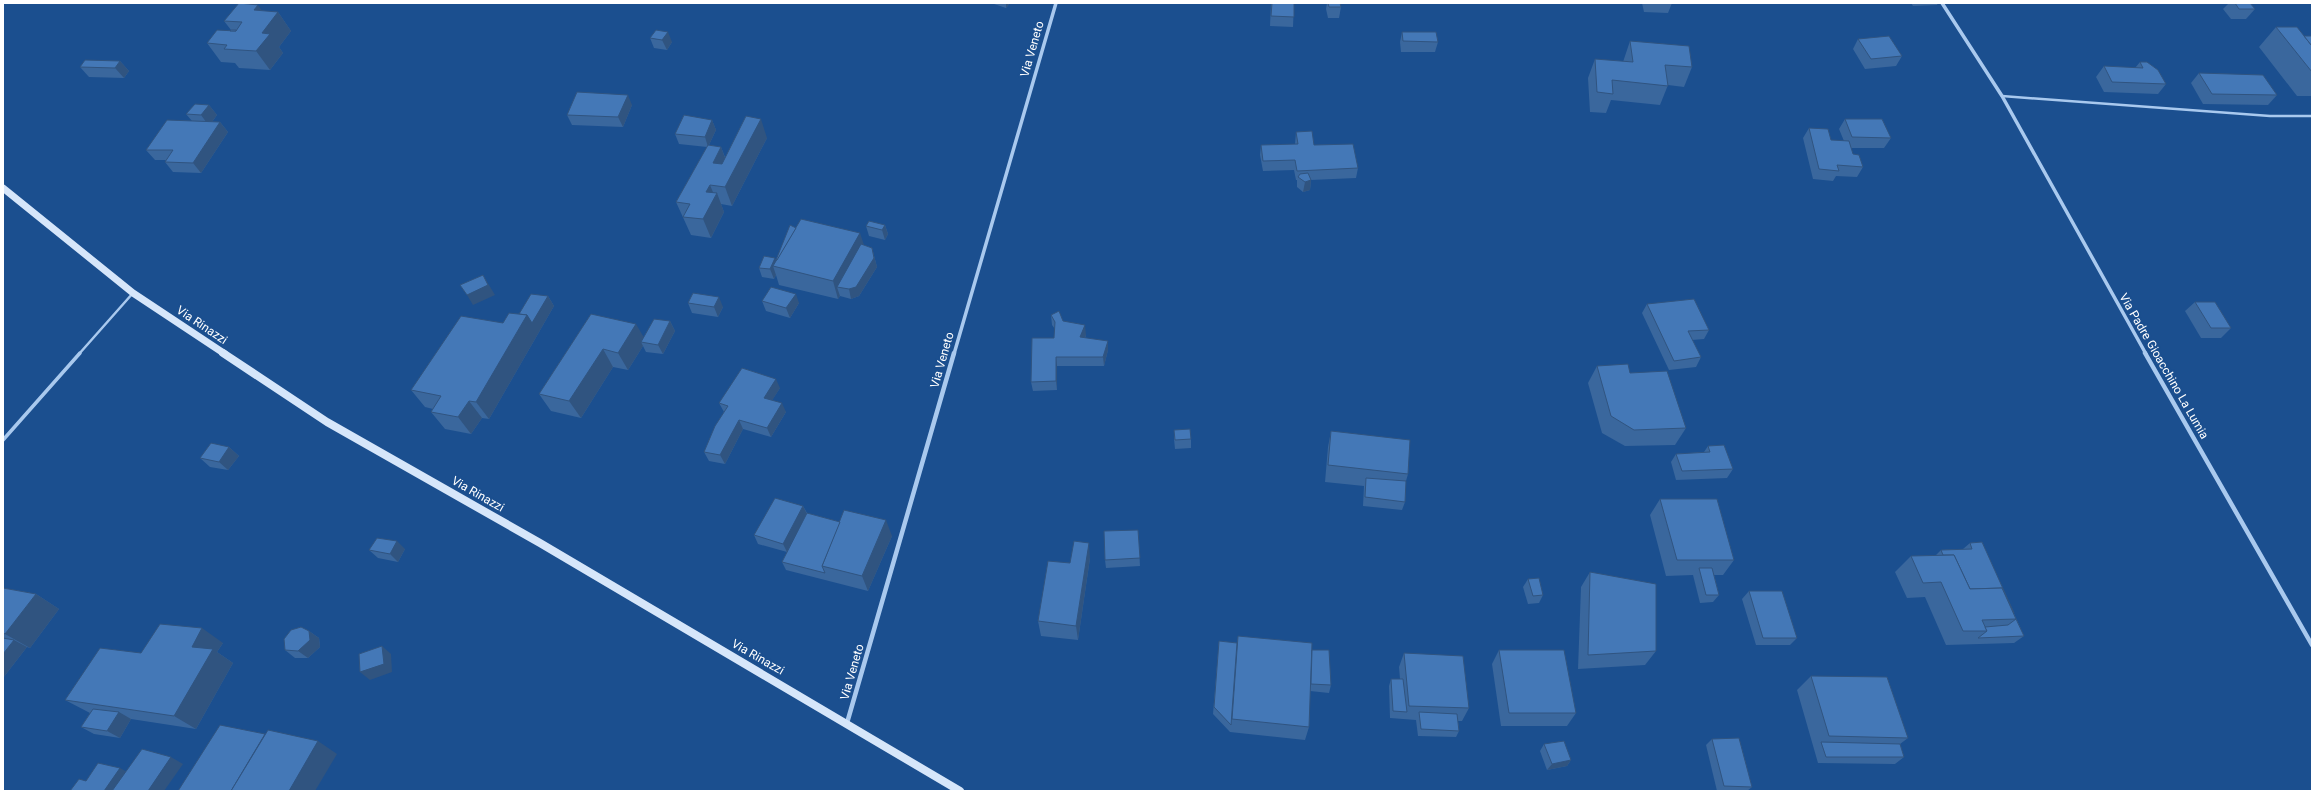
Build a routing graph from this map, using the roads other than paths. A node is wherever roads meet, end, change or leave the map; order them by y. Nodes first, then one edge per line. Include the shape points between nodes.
1 (1056, 3) edge
2 (1942, 3) edge
3 (2002, 96) junction
4 (2312, 116) edge
5 (3, 188) edge
6 (132, 293) junction
7 (3, 440) edge
8 (2312, 645) edge
9 (848, 724) junction
10 (960, 791) edge

1 - 9 street, Via Veneto
2 - 3 street, Via Padre Gioacchino La Lumia
3 - 4 lane via 2270,116
3 - 8 street, Via Padre Gioacchino La Lumia via 2130,327
5 - 6 street, Via Rinazzi
6 - 7 lane
6 - 9 street, Via Rinazzi via 327,422 540,543
9 - 10 street, Via Rinazzi

